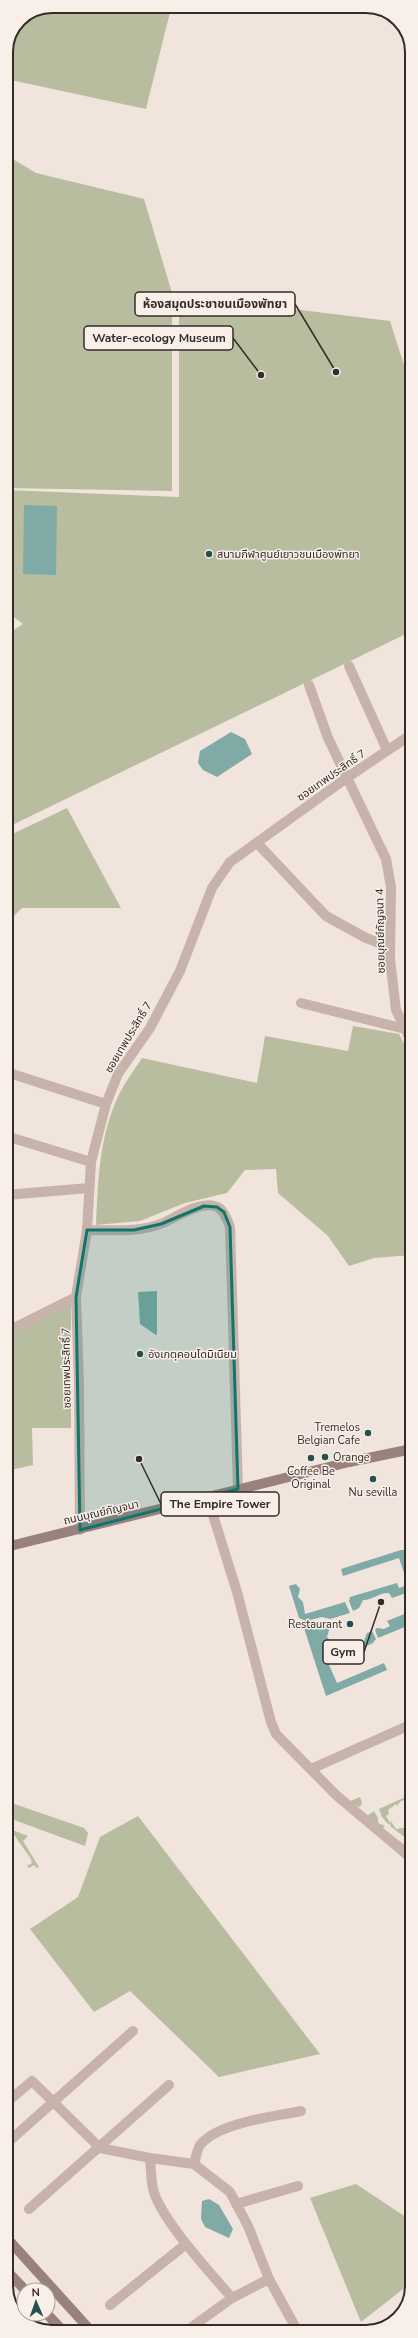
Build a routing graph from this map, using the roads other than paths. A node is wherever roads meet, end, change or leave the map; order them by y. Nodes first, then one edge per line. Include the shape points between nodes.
1 (349, 666) dead end
2 (309, 685) dead end
3 (405, 738) edge
4 (387, 750) junction
5 (348, 776) junction
6 (257, 843) junction
7 (390, 947) junction
8 (301, 1003) dead end
9 (405, 1029) joint
10 (13, 1074) edge
11 (106, 1104) junction
12 (13, 1138) edge
13 (91, 1162) junction
14 (89, 1188) junction
15 (13, 1194) edge
16 (87, 1230) junction
17 (76, 1297) junction
18 (13, 1328) edge
19 (405, 1451) edge
20 (238, 1489) junction
21 (208, 1499) junction
22 (80, 1530) junction
23 (13, 1545) edge
24 (405, 1727) edge
25 (310, 1769) junction
26 (405, 1853) edge
27 (133, 2031) dead end
28 (169, 2085) dead end
29 (13, 2097) edge
30 (53, 2101) junction
31 (301, 2110) dead end
32 (13, 2138) edge
33 (100, 2148) junction
34 (150, 2158) junction
35 (194, 2164) junction
36 (298, 2186) dead end
37 (236, 2204) junction
38 (28, 2209) dead end
39 (186, 2244) junction
40 (13, 2245) edge
41 (269, 2279) junction
42 (232, 2298) junction
43 (110, 2305) dead end
44 (86, 2325) edge
45 (195, 2325) edge
46 (294, 2325) edge

1 - 4 street
2 - 5 street, ซอยบุณย์กัญจนา 4 via 318,714
3 - 4 street, ซอยเทพประสิทธิ์ 7
4 - 5 street, ซอยเทพประสิทธิ์ 7
5 - 6 street, ซอยเทพประสิทธิ์ 7
5 - 7 street, ซอยบุณย์กัญจนา 4 via 386,859 391,887
6 - 7 street via 326,916 366,938
6 - 11 street, ซอยเทพประสิทธิ์ 7 via 230,862 212,888 180,971 150,1028 118,1074
7 - 9 street, ซอยบุณย์กัญจนา 4 via 396,1010
8 - 9 street
10 - 11 street
11 - 13 street, ซอยเทพประสิทธิ์ 7
12 - 13 street
13 - 14 street, ซอยเทพประสิทธิ์ 7
14 - 15 street
14 - 16 street, ซอยเทพประสิทธิ์ 7
16 - 17 street, ซอยเทพประสิทธิ์ 7
16 - 20 street via 134,1230 162,1224 204,1206 217,1207 224,1212 230,1227
17 - 18 street
17 - 22 street, ซอยเทพประสิทธิ์ 7
19 - 20 street, ถนนบุณย์กัญจนา
20 - 21 street, ถนนบุณย์กัญจนา
21 - 22 street, ถนนบุณย์กัญจนา
21 - 25 street via 239,1599 271,1722 276,1734
22 - 23 street, ถนนบุณย์กัญจนา
24 - 25 street
25 - 26 street via 336,1795
27 - 30 street
28 - 33 street via 115,2131
29 - 30 street via 32,2081
30 - 32 street
30 - 33 street
31 - 35 street via 213,2133 200,2145
33 - 34 street
33 - 38 street
34 - 35 street
34 - 39 street via 153,2190
35 - 37 street via 230,2192
36 - 37 street
37 - 41 street via 248,2226
39 - 42 street
39 - 43 street
40 - 44 street
41 - 42 street
41 - 46 street
42 - 45 street

